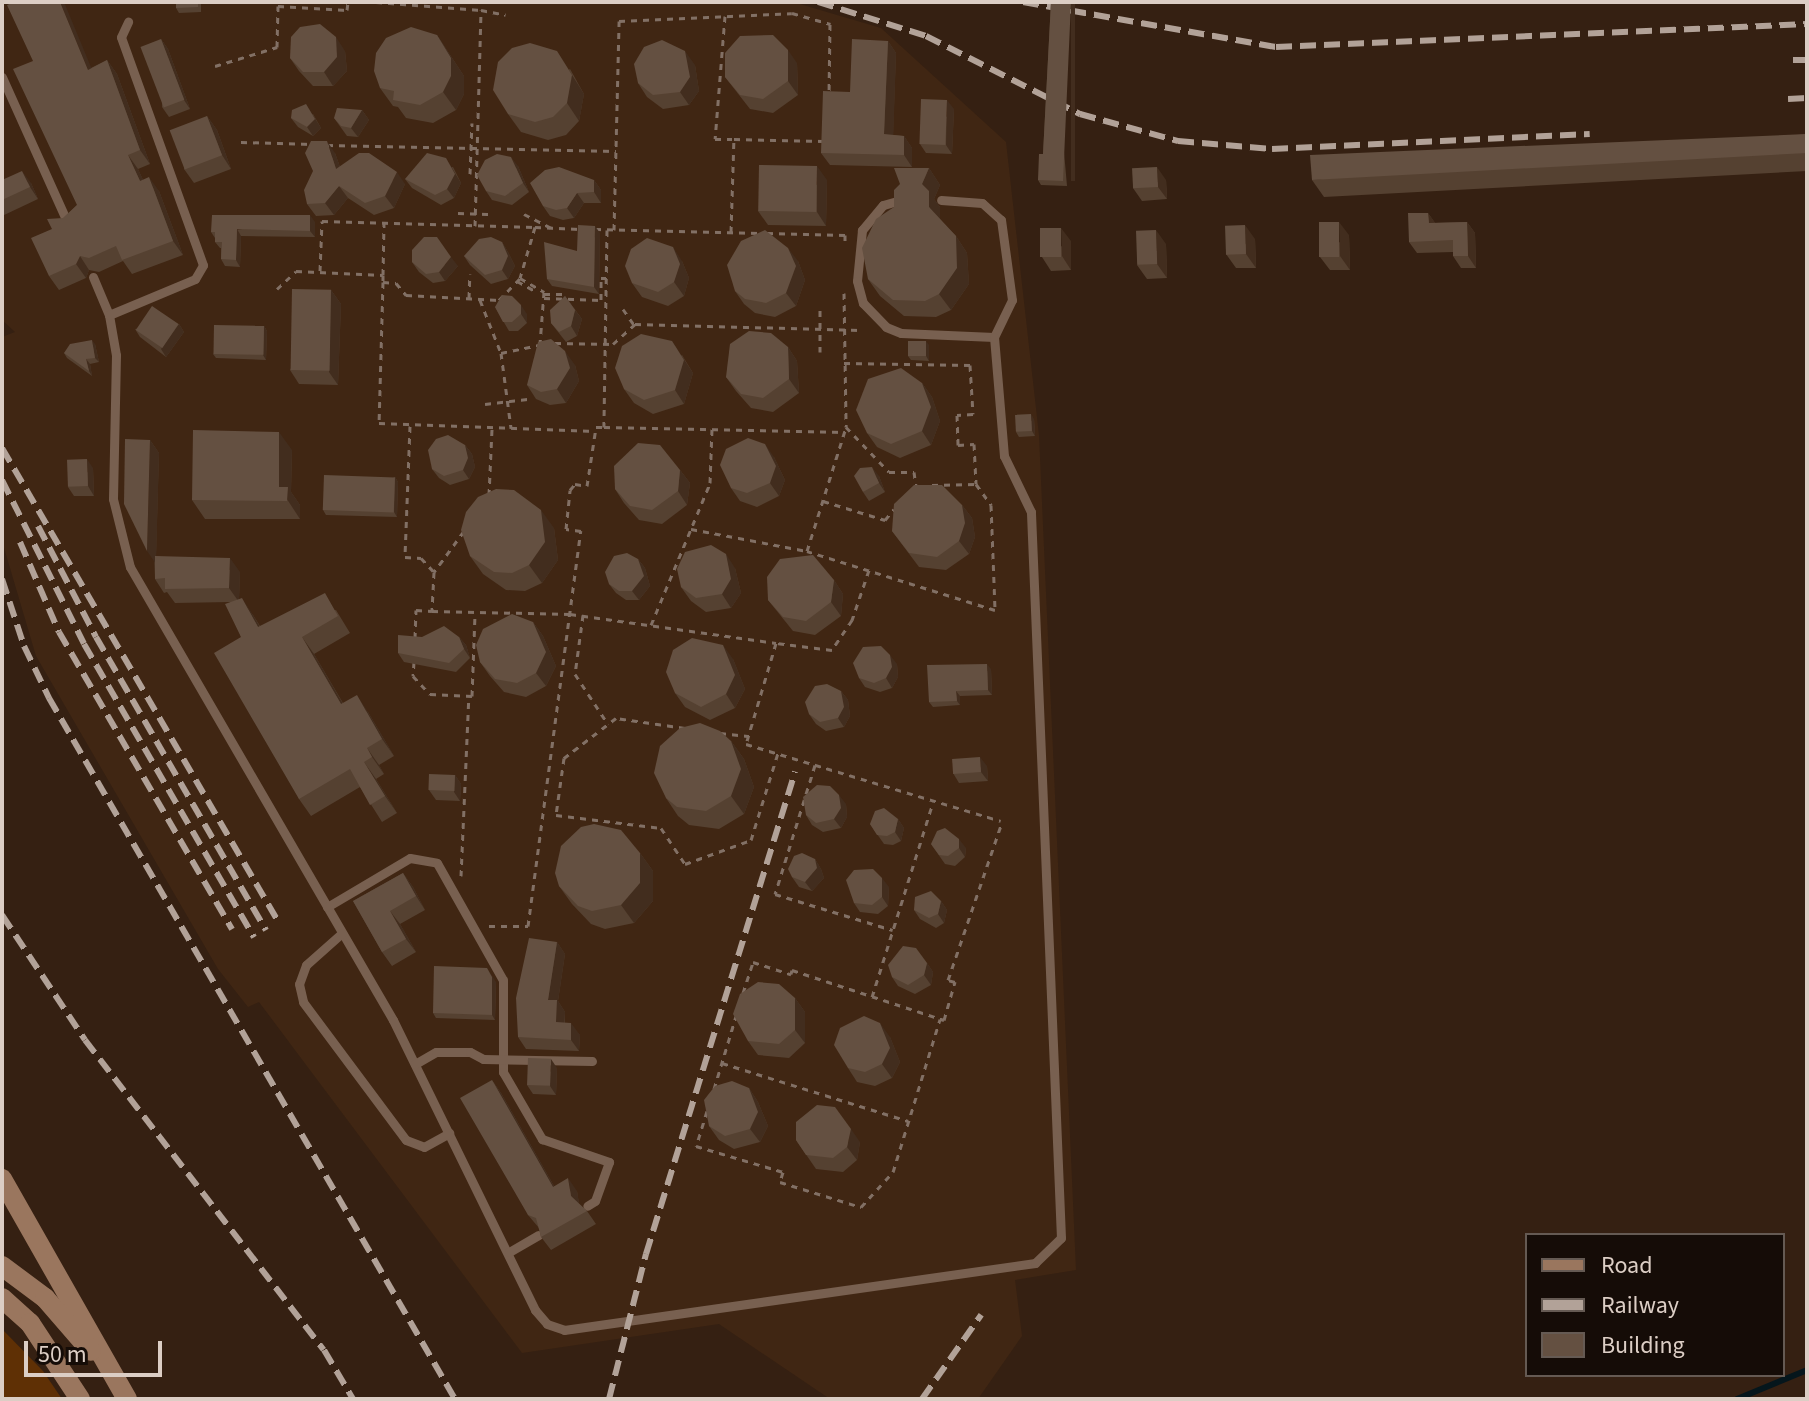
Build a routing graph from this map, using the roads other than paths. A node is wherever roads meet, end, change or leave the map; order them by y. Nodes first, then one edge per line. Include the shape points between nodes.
1 (128, 22) dead end
2 (2, 77) edge
3 (904, 199) edge
4 (941, 200) dead end
5 (69, 226) edge
6 (93, 277) dead end
7 (109, 315) junction
8 (994, 337) junction
9 (327, 907) junction
10 (342, 933) junction
11 (502, 1059) junction
12 (592, 1061) dead end
13 (415, 1064) junction
14 (449, 1133) junction
15 (2, 1179) edge
16 (587, 1206) edge
17 (539, 1235) edge
18 (509, 1252) junction
19 (2, 1266) edge
20 (2, 1298) edge
21 (2, 1314) edge
22 (46, 1343) junction
23 (80, 1399) edge
24 (127, 1399) edge

1 - 7 lane via 121,37 203,265 195,279
2 - 5 lane
3 - 8 lane via 883,205 862,230 857,281 863,303 886,327 901,333
4 - 8 lane via 982,203 1001,220 1012,300 1006,322
6 - 7 lane
7 - 9 lane via 118,387 112,487 120,542
8 - 18 lane via 1004,456 1031,512 1061,1238 1035,1263 564,1330 539,1317
9 - 10 lane
9 - 11 lane via 410,858 437,863 503,980
10 - 13 lane
10 - 14 lane via 306,965 299,984 303,1002 406,1140 424,1147
11 - 12 lane
11 - 13 lane via 436,1052
11 - 16 lane via 503,1072 542,1139 609,1162 595,1201
13 - 14 lane
14 - 18 lane
15 - 24 main road
17 - 18 lane
19 - 24 main road via 64,1318
20 - 22 main road
21 - 22 main road
22 - 23 main road

